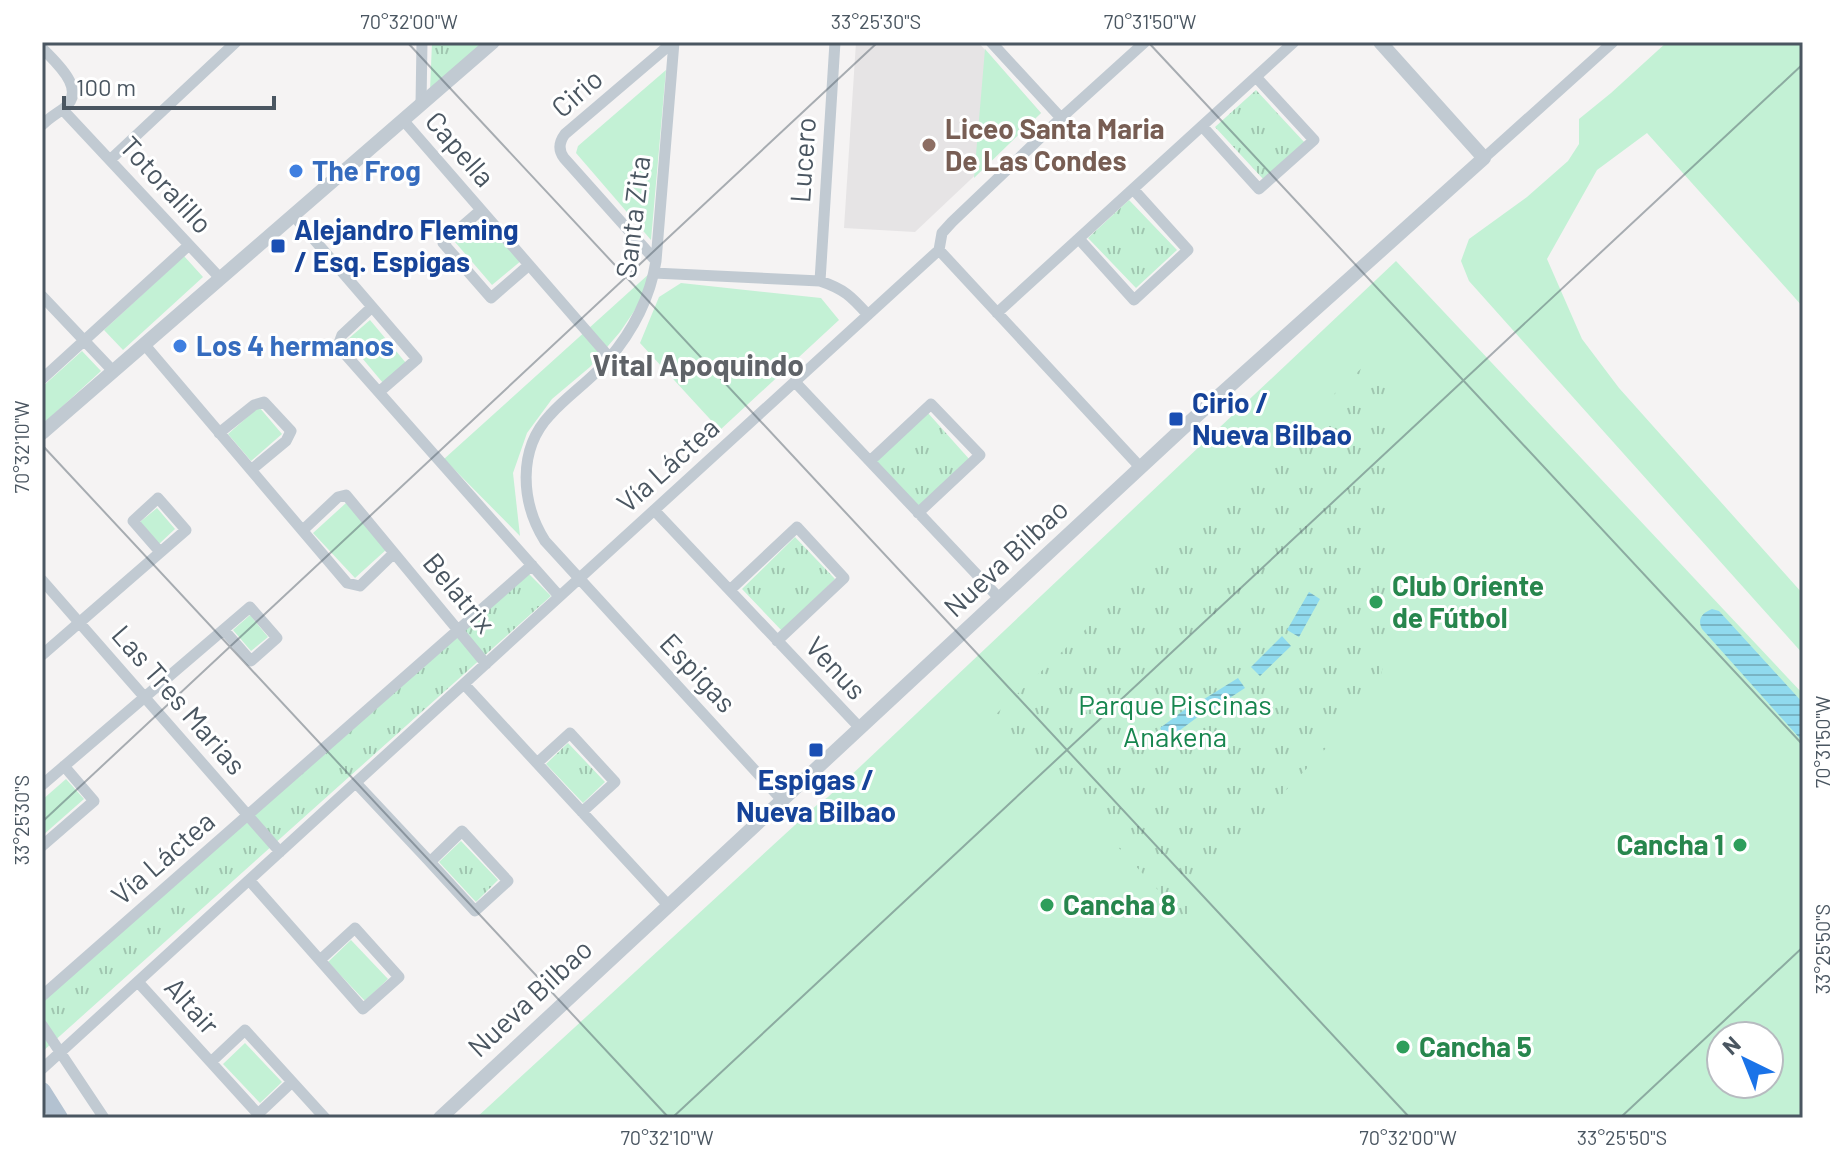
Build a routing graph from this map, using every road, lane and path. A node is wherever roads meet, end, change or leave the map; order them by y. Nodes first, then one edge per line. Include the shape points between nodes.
1 (236, 42) edge
2 (422, 42) edge
3 (493, 42) edge
4 (674, 42) edge
5 (835, 42) edge
6 (991, 42) edge
7 (1294, 42) edge
8 (1380, 42) edge
9 (1613, 42) edge
10 (1142, 43) edge
11 (42, 48) edge
12 (1256, 77) junction
13 (421, 104) junction
14 (63, 110) junction
15 (1061, 118) junction
16 (403, 120) junction
17 (42, 125) edge
18 (1202, 126) junction
19 (1484, 158) junction
20 (110, 160) junction
21 (1133, 189) junction
22 (481, 210) junction
23 (293, 215) junction
24 (1079, 239) junction
25 (189, 245) junction
26 (939, 250) junction
27 (529, 265) junction
28 (655, 267) junction
29 (220, 278) junction
30 (820, 281) junction
31 (42, 296) edge
32 (372, 307) junction
33 (997, 313) junction
34 (868, 315) junction
35 (84, 340) junction
36 (144, 344) junction
37 (610, 358) junction
38 (113, 371) junction
39 (42, 379) edge
40 (795, 382) junction
41 (379, 392) junction
42 (42, 433) edge
43 (219, 433) junction
44 (870, 461) junction
45 (1141, 468) junction
46 (251, 470) junction
47 (654, 510) junction
48 (918, 513) junction
49 (303, 530) junction
50 (160, 552) junction
51 (394, 553) junction
52 (532, 565) junction
53 (578, 579) junction
54 (42, 580) edge
55 (730, 590) junction
56 (559, 596) junction
57 (1000, 599) junction
58 (79, 623) junction
59 (224, 630) junction
60 (458, 630) junction
61 (777, 641) junction
62 (42, 655) edge
63 (486, 664) junction
64 (464, 684) junction
65 (145, 697) junction
66 (860, 728) junction
67 (537, 763) junction
68 (64, 766) junction
69 (356, 783) junction
70 (42, 785) edge
71 (782, 800) junction
72 (582, 812) junction
73 (248, 815) junction
74 (42, 846) edge
75 (280, 852) junction
76 (430, 862) junction
77 (249, 880) junction
78 (668, 905) junction
79 (320, 960) junction
80 (138, 982) junction
81 (42, 996) edge
82 (42, 1025) edge
83 (61, 1052) junction
84 (211, 1062) junction
85 (42, 1069) edge
86 (292, 1082) junction
87 (42, 1091) edge
88 (59, 1118) edge
89 (104, 1118) edge
90 (325, 1118) edge
91 (440, 1118) edge

1 - 20 street
2 - 13 street
3 - 13 street
4 - 28 street, Santa Zita
4 - 28 street, Cirio via 565,134 559,147
5 - 30 street, Lucero
6 - 15 street
7 - 12 street
8 - 19 street
9 - 19 street, Nueva Bilbao
10 - 15 street, Vía Láctea
11 - 14 street via 70,81 71,99
12 - 18 street
12 - 18 street via 1314,140 1259,189
13 - 16 street
14 - 17 street
14 - 20 street, Totoralillo
15 - 26 street, Vía Láctea via 952,222 942,233
16 - 22 street, Capella
16 - 23 street
18 - 21 street
19 - 45 street, Nueva Bilbao
20 - 25 street, Totoralillo
21 - 24 street
21 - 24 street via 1188,250 1145,290 1134,300
22 - 27 street, Capella
22 - 27 street, Capella via 443,243 452,254 491,298
23 - 29 street
23 - 32 street
24 - 33 street
25 - 29 street, Totoralillo
25 - 35 street
26 - 33 street
26 - 34 street, Vía Láctea
27 - 37 street, Capella
28 - 30 street
28 - 37 street, Santa Zita via 634,324
29 - 36 street
30 - 34 street via 851,296
31 - 35 street
32 - 41 street via 342,335 338,346
32 - 41 street via 417,359
33 - 45 street
34 - 40 street, Vía Láctea
35 - 38 street
35 - 39 street
36 - 38 street
36 - 43 street, Belatrix
37 - 53 street, Santa Zita via 549,416 527,465 533,519
38 - 42 street
40 - 44 street
40 - 47 street, Vía Láctea
41 - 52 street
43 - 46 street, Belatrix
43 - 46 street via 264,402 291,431
44 - 48 street
44 - 48 street via 931,404 980,455
45 - 57 street, Nueva Bilbao
46 - 49 street, Belatrix
47 - 53 street, Vía Láctea
47 - 55 street, Venus
48 - 57 street
49 - 51 street, Belatrix via 347,583 360,586
49 - 51 street, Belatrix via 346,495
50 - 50 street via 186,530 158,498 133,521
50 - 58 street
51 - 60 street, Belatrix
52 - 56 street
52 - 60 street, Vía Láctea
53 - 56 street, Vía Láctea
53 - 71 street, Espigas
54 - 58 street, Las Tres Marias
55 - 61 street, Venus
55 - 61 street, Venus via 797,527 844,578
56 - 63 street, Vía Láctea
57 - 66 street, Nueva Bilbao
58 - 62 street
58 - 65 street, Las Tres Marias
59 - 59 street via 250,607 277,638 251,661
59 - 65 street
60 - 63 street, Belatrix
60 - 73 street, Vía Láctea
61 - 66 street, Venus
63 - 64 street, Vía Láctea
64 - 67 street
64 - 69 street, Vía Láctea
65 - 68 street
65 - 73 street, Las Tres Marias
66 - 71 street, Nueva Bilbao
67 - 72 street
67 - 72 street via 570,733 615,782
68 - 70 street
68 - 74 street via 94,801
69 - 75 street, Vía Láctea
69 - 76 street
71 - 78 street, Nueva Bilbao
72 - 78 street
73 - 75 street, Las Tres Marias
73 - 81 street, Vía Láctea
75 - 77 street, Vía Láctea
76 - 76 street via 462,831 508,881 475,911
77 - 79 street
77 - 80 street, Vía Láctea
78 - 91 street, Nueva Bilbao
79 - 79 street via 355,928 399,977 363,1009
80 - 83 street, Vía Láctea
80 - 84 street, Altair
82 - 83 street
83 - 85 street, Vía Láctea
83 - 89 street
84 - 86 street, Altair via 258,1114
84 - 86 street, Altair via 245,1030
86 - 90 street, Altair
87 - 88 main road

